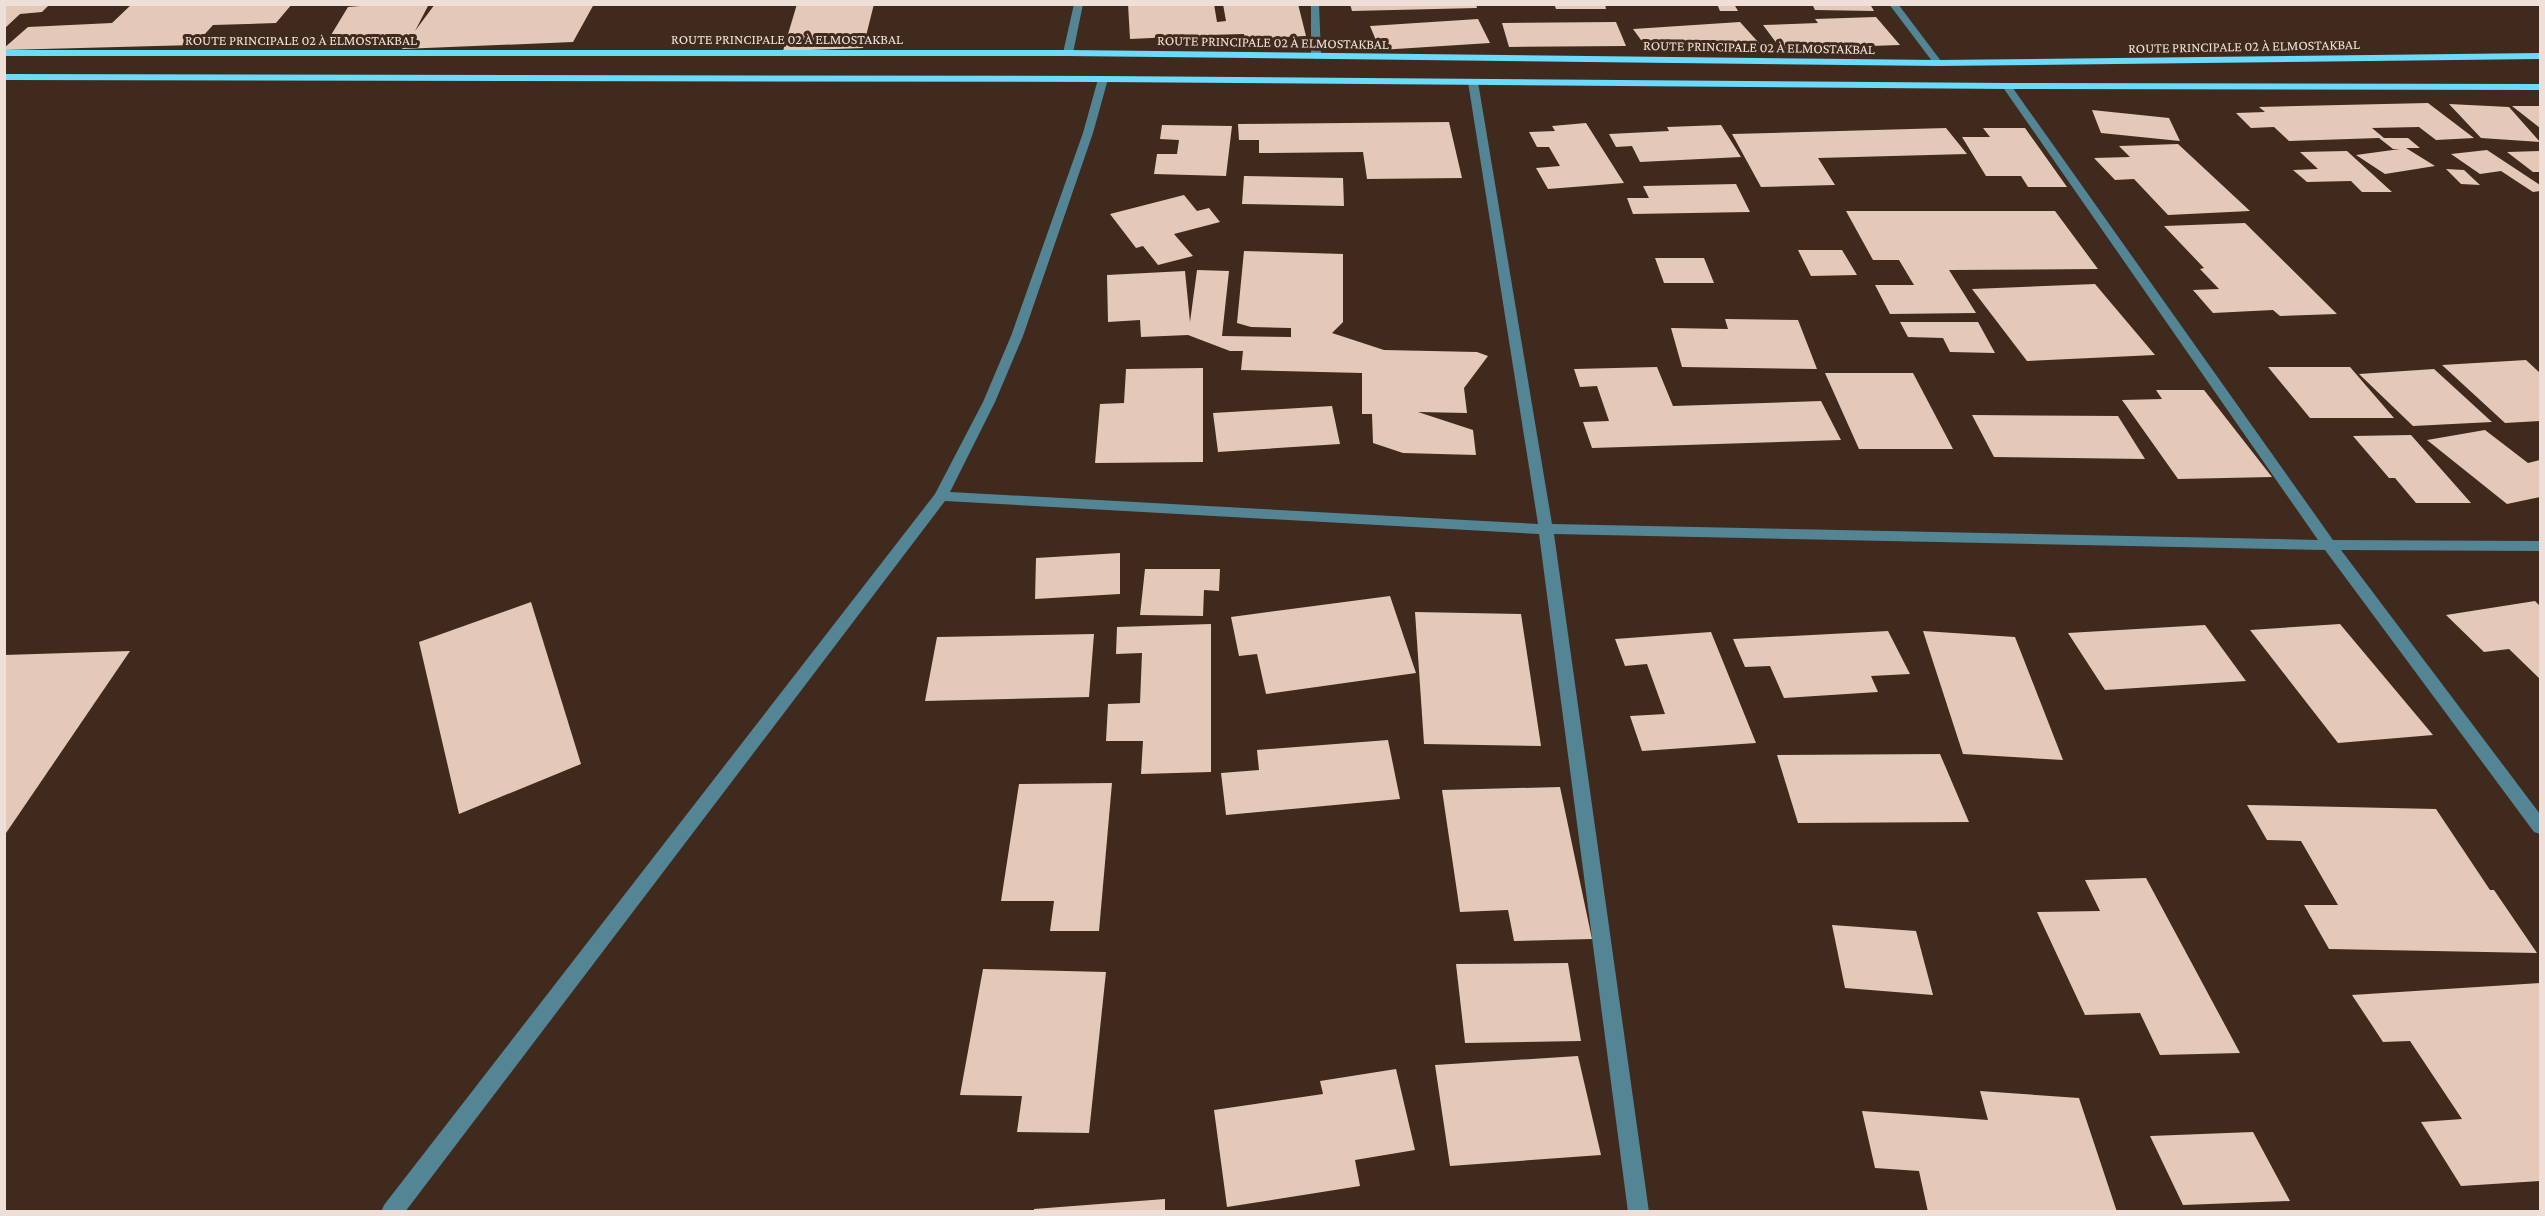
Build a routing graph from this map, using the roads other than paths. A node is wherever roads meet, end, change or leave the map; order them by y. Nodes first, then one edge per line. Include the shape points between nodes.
1 (1079, 4) edge
2 (1315, 4) edge
3 (1893, 4) edge
4 (4, 53) edge
5 (1068, 53) junction
6 (1316, 56) junction
7 (2541, 56) edge
8 (1938, 63) junction
9 (4, 77) edge
10 (1104, 79) junction
11 (1473, 82) junction
12 (2007, 86) junction
13 (2541, 87) edge
14 (941, 496) junction
15 (1546, 529) junction
16 (2330, 545) junction
17 (2541, 546) edge
18 (2541, 827) edge
19 (391, 1212) edge
20 (1639, 1212) edge

1 - 5 street
2 - 6 street
3 - 8 street
4 - 5 main road, ROUTE PRINCIPALE 02 À ELMOSTAKBAL
5 - 6 main road, ROUTE PRINCIPALE 02 À ELMOSTAKBAL
6 - 8 main road, ROUTE PRINCIPALE 02 À ELMOSTAKBAL
7 - 8 main road, ROUTE PRINCIPALE 02 À ELMOSTAKBAL
9 - 10 main road
10 - 11 main road
10 - 14 street via 1017,336 989,402
11 - 12 main road
11 - 15 street
12 - 13 main road
12 - 16 street
14 - 15 street
14 - 19 street
15 - 16 street
15 - 20 street
16 - 17 street
16 - 18 street

